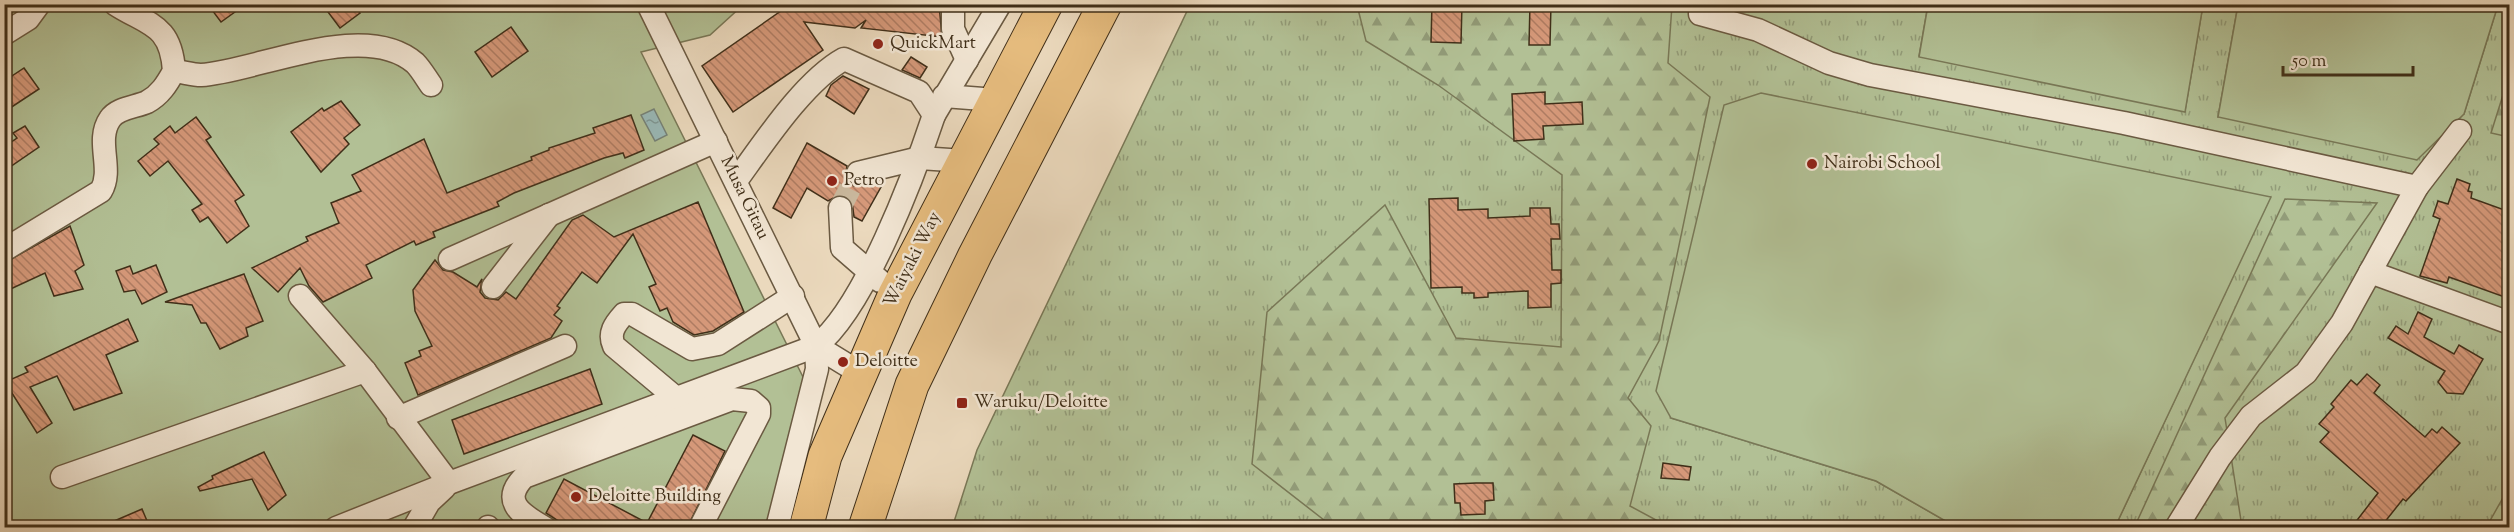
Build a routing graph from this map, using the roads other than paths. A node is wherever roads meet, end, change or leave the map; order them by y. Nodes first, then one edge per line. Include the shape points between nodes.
1 (39, 4) edge
2 (115, 4) edge
3 (648, 4) edge
4 (953, 4) edge
5 (1000, 4) edge
6 (1047, 4) edge
7 (1105, 4) edge
8 (1700, 14) dead end
9 (4, 34) edge
10 (967, 60) junction
11 (174, 71) junction
12 (431, 85) dead end
13 (996, 100) junction
14 (939, 105) junction
15 (2460, 131) dead end
16 (716, 141) junction
17 (920, 158) junction
18 (964, 161) junction
19 (858, 173) dead end
20 (736, 181) junction
21 (2416, 187) junction
22 (840, 208) tunnel mouth
23 (552, 212) junction
24 (4, 250) edge
25 (450, 259) dead end
26 (869, 272) junction
27 (2370, 273) junction
28 (493, 287) dead end
29 (895, 294) junction
30 (300, 296) dead end
31 (793, 296) junction
32 (2510, 323) edge
33 (565, 346) dead end
34 (816, 346) junction
35 (365, 371) junction
36 (860, 374) junction
37 (676, 398) junction
38 (398, 418) junction
39 (62, 477) dead end
40 (449, 483) junction
41 (336, 528) edge
42 (414, 528) edge
43 (545, 528) edge
44 (700, 528) edge
45 (777, 528) edge
46 (806, 528) edge
47 (865, 528) edge
48 (2176, 528) edge

1 - 9 street via 28,19
2 - 11 street via 153,23 162,33
3 - 16 street, Musa Gitau
4 - 10 street via 953,29
5 - 10 street
6 - 13 highway, Waiyaki Way
7 - 47 highway via 912,385
8 - 21 street via 1758,30 1830,63 1870,75 2124,123
10 - 14 street
11 - 12 street via 201,75 305,51 359,46 402,55 416,63
11 - 24 street via 164,89 149,101 116,113 109,120 104,133 107,177 101,191
13 - 14 street
13 - 18 highway, Waiyaki Way
14 - 17 street
14 - 20 street via 844,59 825,70
15 - 21 street
16 - 20 street, Musa Gitau
16 - 23 street
17 - 18 street
17 - 19 street
17 - 26 street
18 - 29 highway, Waiyaki Way
20 - 31 street, Musa Gitau
21 - 27 street
22 - 26 street via 842,248
23 - 25 street
23 - 28 street
26 - 29 street
26 - 34 street via 833,332
27 - 32 street
27 - 48 street via 2342,323 2306,373 2251,416
29 - 36 highway, Waiyaki Way
30 - 35 street
31 - 34 street, Musa Gitau
31 - 37 street via 718,344 692,349 632,314 624,314 612,331 614,346
33 - 38 street
34 - 36 street
34 - 37 street
34 - 45 street via 817,369
35 - 38 street
35 - 39 street
36 - 46 highway, Waiyaki Way via 825,456
37 - 40 street
38 - 40 street
40 - 41 street
40 - 42 street via 429,502
43 - 44 street via 517,509 513,495 524,477 732,399 751,401 759,408 759,414

